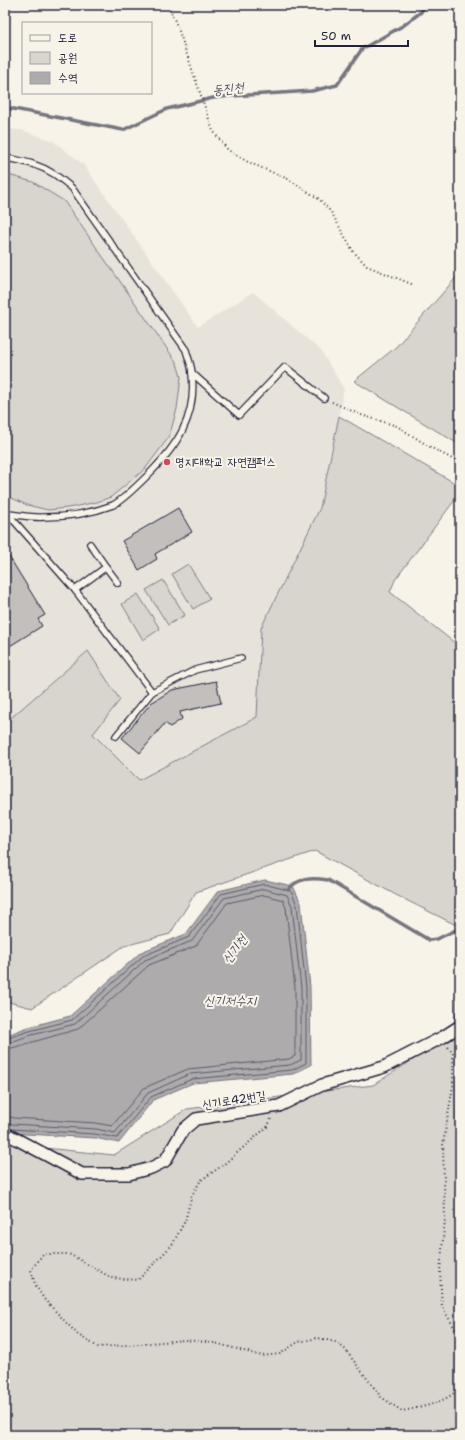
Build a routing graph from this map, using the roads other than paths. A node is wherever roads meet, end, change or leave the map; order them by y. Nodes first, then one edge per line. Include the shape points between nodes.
1 (5, 158) edge
2 (192, 373) junction
3 (324, 398) road end
4 (7, 512) edge
5 (90, 544) dead end
6 (106, 568) junction
7 (118, 583) dead end
8 (75, 590) junction
9 (241, 658) dead end
10 (152, 692) junction
11 (116, 736) dead end
12 (460, 1026) edge
13 (5, 1133) edge

1 - 2 lane via 36,165 54,174 72,188 186,350
2 - 3 lane via 239,415 286,367
2 - 4 lane via 193,398 188,420 179,437 161,462 114,504 83,514 43,518
4 - 8 lane
5 - 6 lane
6 - 7 lane
6 - 8 lane
8 - 10 lane
9 - 10 lane via 195,670
10 - 11 lane
12 - 13 street, 신기로42번길 via 384,1067 322,1085 276,1106 196,1119 183,1130 165,1161 129,1174 82,1174

